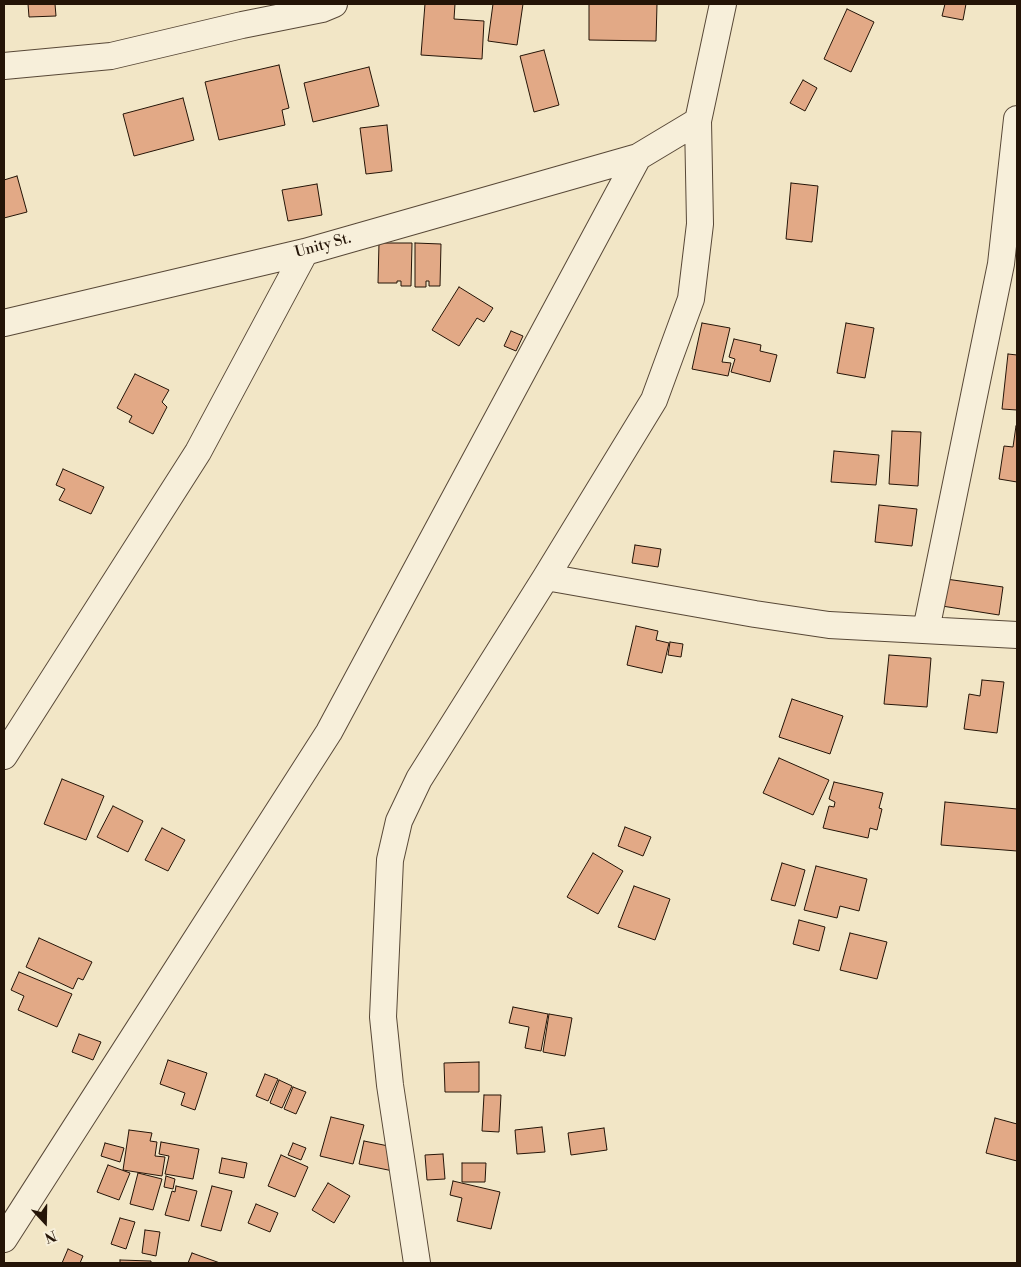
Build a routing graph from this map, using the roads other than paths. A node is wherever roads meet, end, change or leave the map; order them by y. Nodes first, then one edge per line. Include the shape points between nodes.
1 (334, 4) edge
2 (723, 4) edge
3 (4, 66) edge
4 (1017, 119) edge
5 (698, 121) junction
6 (638, 157) junction
7 (305, 252) junction
8 (4, 323) edge
9 (546, 577) junction
10 (926, 630) junction
11 (1017, 635) edge
12 (4, 756) edge
13 (4, 1239) edge
14 (416, 1263) edge

1 - 3 street via 110,56
2 - 5 street
4 - 10 street via 1001,264
5 - 6 street, Unity St.
5 - 9 street via 700,224 691,299 654,400
6 - 7 street, Unity St.
6 - 13 street via 329,732
7 - 8 street, Unity St.
7 - 12 street via 198,452
9 - 10 street via 829,626
9 - 14 street via 419,779 400,821 390,860 383,1017
10 - 11 street

